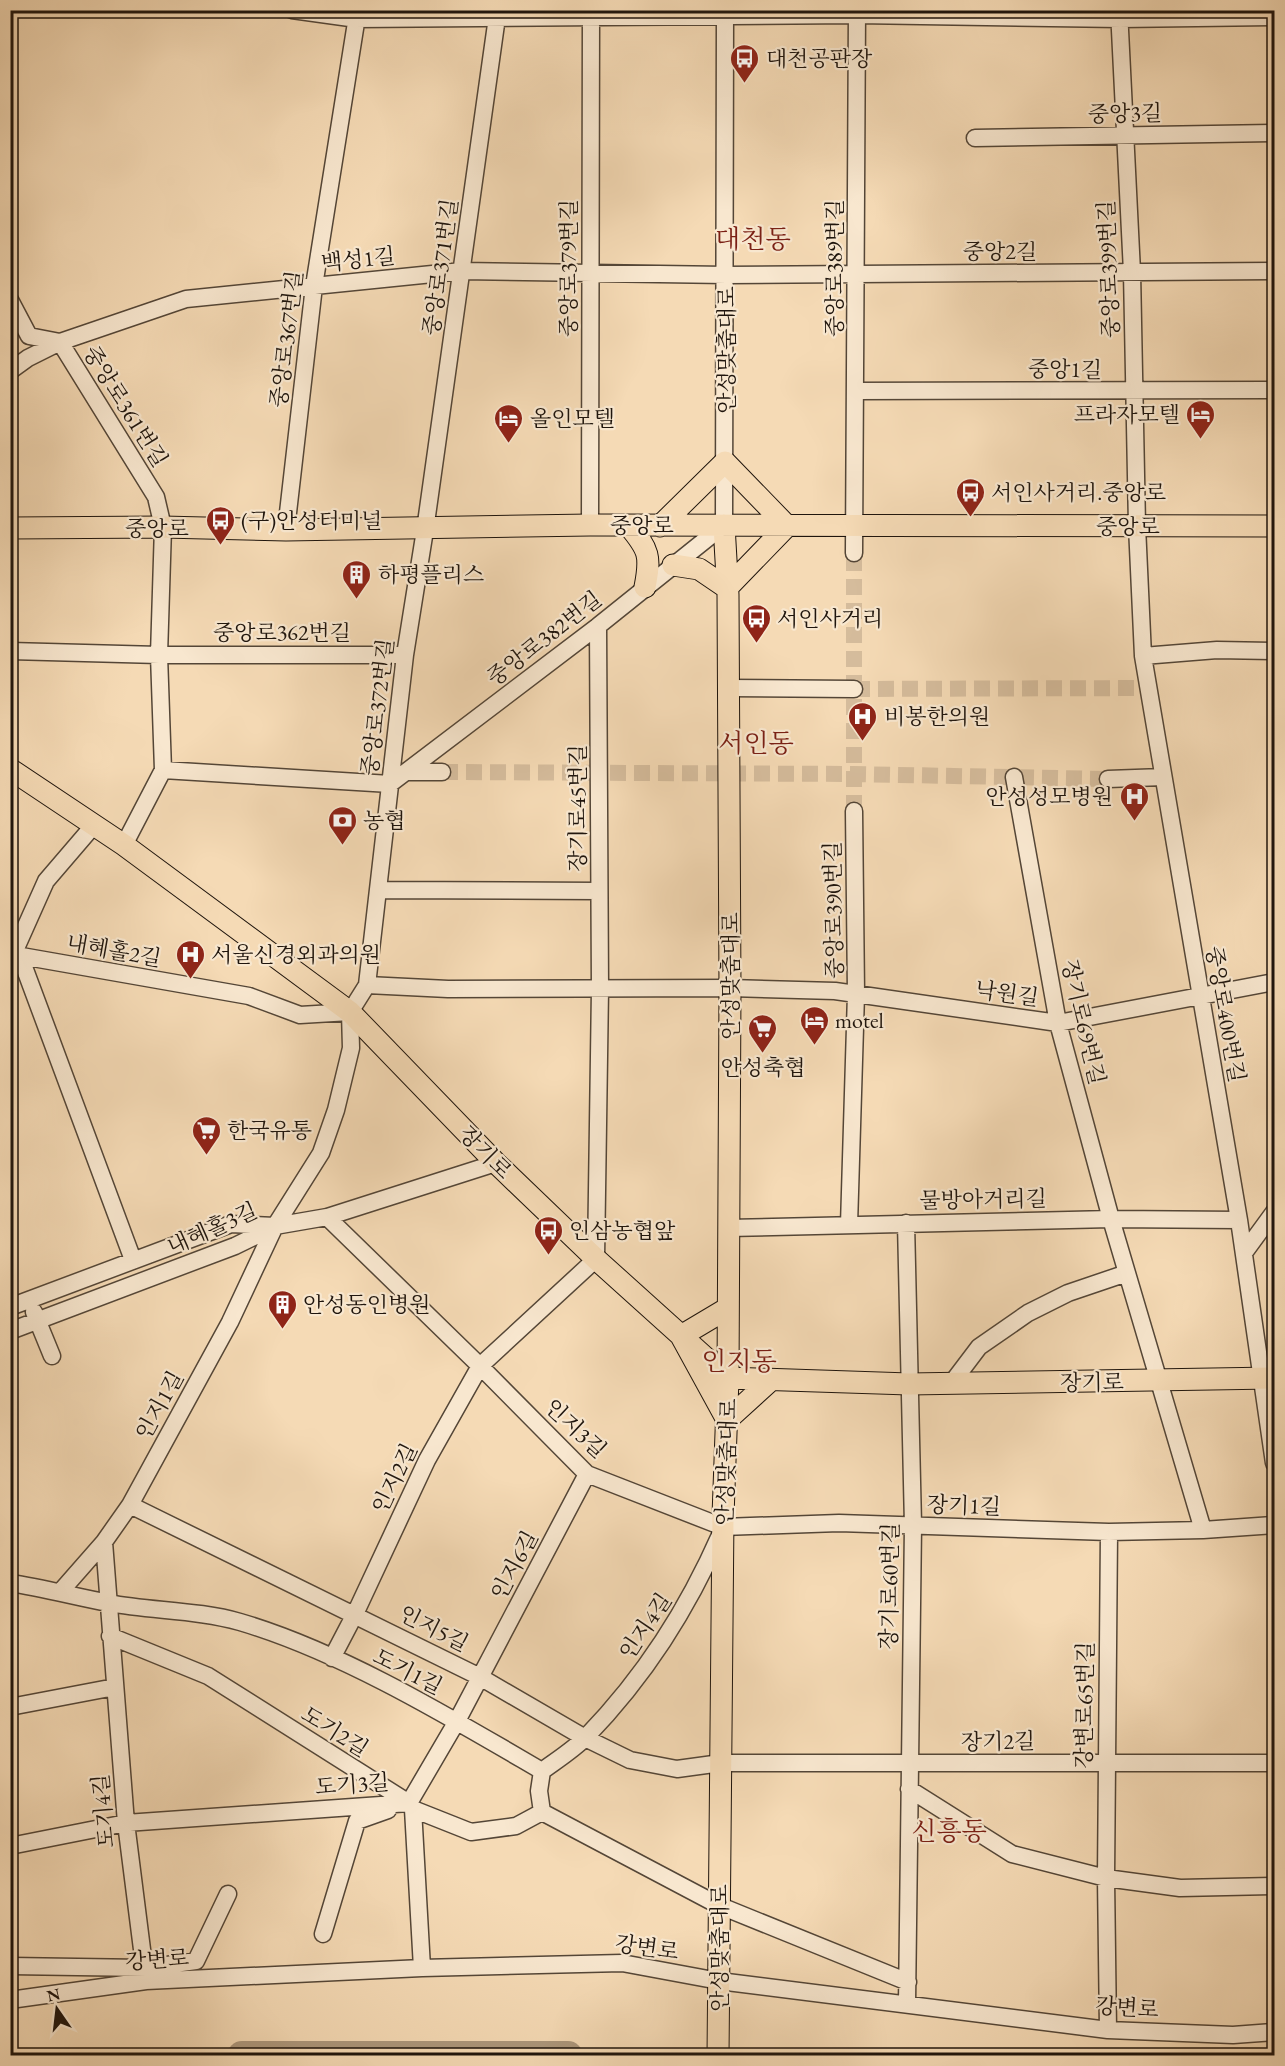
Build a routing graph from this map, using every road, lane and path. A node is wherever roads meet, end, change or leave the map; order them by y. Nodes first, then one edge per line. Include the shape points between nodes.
1 (292, 10) edge
2 (857, 13) edge
3 (591, 14) edge
4 (725, 14) edge
5 (357, 15) edge
6 (498, 15) edge
7 (1119, 15) edge
8 (1275, 17) edge
9 (1275, 134) edge
10 (1126, 135) junction
11 (975, 138) dead end
12 (462, 271) junction
13 (591, 271) junction
14 (1275, 271) edge
15 (1132, 272) junction
16 (857, 274) junction
17 (726, 275) junction
18 (314, 286) junction
19 (10, 300) edge
20 (60, 342) junction
21 (10, 371) edge
22 (1275, 390) edge
23 (855, 391) junction
24 (1135, 392) junction
25 (725, 462) junction
26 (590, 525) junction
27 (724, 525) junction
28 (628, 526) junction
29 (660, 526) junction
30 (787, 526) junction
31 (854, 526) junction
32 (1137, 526) junction
33 (1275, 526) edge
34 (163, 527) junction
35 (10, 528) edge
36 (286, 530) junction
37 (425, 530) junction
38 (854, 553) tunnel mouth
39 (673, 565) junction
40 (645, 587) junction
41 (727, 588) junction
42 (598, 626) junction
43 (10, 651) edge
44 (1275, 651) edge
45 (159, 655) junction
46 (405, 655) junction
47 (1143, 656) junction
48 (728, 688) junction
49 (854, 689) tunnel mouth
50 (10, 769) edge
51 (163, 770) junction
52 (407, 772) junction
53 (442, 772) tunnel mouth
54 (1014, 777) dead end
55 (1163, 777) junction
56 (1108, 779) tunnel mouth
57 (390, 784) junction
58 (854, 811) tunnel mouth
59 (94, 825) junction
60 (124, 845) junction
61 (378, 890) junction
62 (599, 891) junction
63 (14, 955) edge
64 (1275, 982) edge
65 (367, 985) junction
66 (730, 988) junction
67 (600, 989) junction
68 (856, 994) junction
69 (1200, 997) junction
70 (350, 1012) junction
71 (1058, 1023) junction
72 (496, 1163) junction
73 (1275, 1212) edge
74 (327, 1217) junction
75 (1111, 1219) junction
76 (1239, 1220) junction
77 (906, 1223) junction
78 (849, 1225) junction
79 (275, 1226) junction
80 (728, 1228) junction
81 (1244, 1253) junction
82 (596, 1259) junction
83 (133, 1260) junction
84 (1127, 1273) junction
85 (30, 1300) junction
86 (10, 1307) edge
87 (728, 1308) junction
88 (38, 1321) junction
89 (10, 1331) edge
90 (681, 1336) junction
91 (52, 1356) dead end
92 (480, 1366) junction
93 (728, 1378) junction
94 (1269, 1378) edge
95 (771, 1380) junction
96 (1160, 1381) junction
97 (909, 1384) junction
98 (951, 1384) junction
99 (727, 1420) junction
100 (1275, 1463) edge
101 (587, 1474) junction
102 (130, 1505) junction
103 (1275, 1525) edge
104 (914, 1526) junction
105 (723, 1527) junction
106 (1203, 1530) junction
107 (1109, 1532) junction
108 (104, 1542) junction
109 (10, 1583) edge
110 (61, 1591) junction
111 (108, 1603) junction
112 (355, 1614) junction
113 (110, 1636) junction
114 (332, 1658) junction
115 (480, 1677) junction
116 (115, 1687) junction
117 (10, 1707) edge
118 (457, 1721) junction
119 (585, 1738) junction
120 (1106, 1762) junction
121 (721, 1763) junction
122 (1275, 1763) edge
123 (909, 1764) junction
124 (543, 1771) junction
125 (909, 1789) junction
126 (411, 1806) junction
127 (542, 1812) junction
128 (126, 1823) junction
129 (10, 1846) edge
130 (1106, 1878) junction
131 (1275, 1886) edge
132 (228, 1894) dead end
133 (718, 1905) junction
134 (323, 1934) dead end
135 (10, 1966) edge
136 (422, 1968) junction
137 (146, 1974) junction
138 (908, 1982) junction
139 (719, 1987) junction
140 (10, 2000) edge
141 (907, 2004) junction
142 (1108, 2030) junction
143 (1275, 2032) edge
144 (718, 2055) edge

1 - 5 street
2 - 4 street
2 - 7 street
2 - 16 street, 중앙로389번길
3 - 4 street
3 - 6 street
3 - 13 street, 중앙로379번길
4 - 17 street, 안성맞춤대로
5 - 6 street
5 - 18 street, 중앙로367번길
6 - 12 street, 중앙로371번길
7 - 8 street
7 - 10 street, 중앙로399번길
9 - 10 street, 중앙3길
10 - 11 street, 중앙3길
10 - 15 street, 중앙로399번길
12 - 13 street, 백성1길
12 - 18 street, 백성1길
12 - 37 street, 중앙로371번길
13 - 17 street, 백성1길
13 - 26 street, 중앙로379번길
14 - 15 street, 중앙2길
15 - 16 street, 중앙2길
15 - 24 street, 중앙로399번길
16 - 17 street, 중앙2길
16 - 23 street, 중앙로389번길
17 - 25 street, 안성맞춤대로
18 - 20 street, 백성1길 via 186,299
18 - 36 street, 중앙로367번길
19 - 20 street, 중앙로361번길 via 29,336
20 - 21 street, 백성1길
20 - 34 street, 중앙로361번길 via 156,496
22 - 24 street, 중앙1길
23 - 24 street, 중앙1길
23 - 31 street, 중앙로389번길
24 - 32 street, 중앙로399번길
25 - 27 street, 안성맞춤대로
25 - 29 main road
25 - 30 main road
26 - 28 main road, 중앙로
26 - 37 main road, 중앙로
27 - 29 main road, 중앙로
27 - 30 main road, 중앙로
27 - 39 street, 중앙로382번길
27 - 41 main road, 안성맞춤대로
28 - 29 main road, 중앙로
28 - 40 main road via 644,544 649,557
30 - 31 main road, 중앙로
30 - 41 main road
31 - 32 main road, 중앙로
31 - 38 street
32 - 33 main road, 중앙로
32 - 47 street, 중앙로400번길
34 - 35 main road, 중앙로
34 - 36 main road, 중앙로
34 - 45 street
36 - 37 main road, 중앙로
37 - 46 street, 중앙로372번길
39 - 40 street, 중앙로382번길
39 - 41 main road via 699,569
40 - 42 street, 중앙로382번길
41 - 48 main road, 안성맞춤대로
42 - 52 street, 중앙로382번길
42 - 62 street, 장기로45번길
43 - 45 street, 중앙로362번길
44 - 47 street via 1217,650
45 - 46 street, 중앙로362번길
45 - 51 street
46 - 57 street, 중앙로372번길
47 - 55 street, 중앙로400번길
48 - 49 street
48 - 66 main road, 안성맞춤대로
50 - 59 main road, 장기로
51 - 57 street
51 - 60 street
52 - 53 street
52 - 57 street, 중앙로382번길
54 - 71 street, 장기로69번길
55 - 56 street
55 - 69 street, 중앙로400번길
57 - 61 street, 중앙로372번길
58 - 68 street, 중앙로390번길
59 - 60 main road, 장기로
59 - 63 street via 46,881
60 - 70 main road, 장기로
61 - 62 street
61 - 65 street, 중앙로372번길
62 - 67 street, 장기로45번길
63 - 70 street, 내혜홀2길 via 249,996 300,1015
63 - 83 street
64 - 69 street, 낙원길
65 - 67 street
65 - 70 street, 중앙로372번길
66 - 67 street
66 - 68 street, 낙원길
66 - 80 main road, 안성맞춤대로
67 - 82 street, 장기로45번길
68 - 71 street, 낙원길
68 - 78 street, 중앙로390번길
69 - 71 street, 낙원길
69 - 76 street, 중앙로400번길
70 - 72 main road, 장기로
70 - 79 street, 인지1길 via 351,1048 321,1153
71 - 75 street, 장기로69번길
72 - 74 street
72 - 82 main road, 장기로
73 - 81 street
74 - 79 street
74 - 92 street
75 - 76 street, 물방아거리길
75 - 77 street, 물방아거리길
75 - 84 street, 장기로69번길
76 - 81 street, 중앙로400번길
77 - 78 street, 물방아거리길
77 - 97 street
78 - 80 street, 물방아거리길
79 - 83 street, 내혜홀3길 via 231,1224
79 - 88 street, 내혜홀3길 via 235,1246
79 - 102 street, 인지1길 via 230,1322
80 - 87 main road, 안성맞춤대로
81 - 94 street, 중앙로400번길
82 - 90 main road, 장기로
82 - 92 street, 인지2길
83 - 85 street, 내혜홀3길
84 - 96 street, 장기로69번길
84 - 98 street via 1068,1293 1028,1313 980,1347
85 - 86 street, 내혜홀3길
85 - 88 street
87 - 90 main road
87 - 93 main road, 안성맞춤대로
88 - 89 street, 내혜홀3길
88 - 91 street
90 - 93 main road, 장기로
90 - 99 main road
92 - 101 street, 인지3길
92 - 112 street, 인지2길 via 427,1460
93 - 95 main road, 장기로
93 - 99 main road, 안성맞춤대로
94 - 96 main road, 장기로
94 - 100 street, 중앙로400번길
95 - 97 main road, 장기로
95 - 99 main road
96 - 98 main road, 장기로
96 - 106 street
97 - 98 main road, 장기로
97 - 104 street, 장기로60번길
99 - 105 main road, 안성맞춤대로
101 - 105 street, 인지3길
101 - 115 street, 인지6길
102 - 108 street, 인지1길
102 - 112 street, 인지5길
103 - 106 street, 장기1길
104 - 105 street, 장기1길 via 839,1523
104 - 107 street, 장기1길
104 - 123 street, 장기로60번길
105 - 119 street, 인지4길 via 697,1586 653,1659
105 - 121 main road, 안성맞춤대로
106 - 107 street, 장기1길
107 - 120 street, 강변로65번길
108 - 110 street, 인지1길
108 - 111 street, 도기4길
109 - 110 street, 도기1길
110 - 111 street, 도기1길
111 - 113 street, 도기4길
111 - 114 street, 도기1길 via 239,1622
112 - 114 street, 인지2길
112 - 115 street, 인지5길
113 - 116 street, 도기4길
113 - 126 street, 도기2길 via 208,1676
114 - 118 street, 도기1길
115 - 118 street, 인지6길
115 - 119 street, 인지5길
116 - 117 street
116 - 128 street, 도기4길
118 - 124 street, 도기1길
118 - 126 street, 인지6길
119 - 121 street, 인지5길 via 630,1760 677,1768
119 - 124 street, 인지4길
120 - 122 street, 장기2길
120 - 123 street, 장기2길
120 - 130 street, 강변로65번길
121 - 123 street, 장기2길
121 - 133 main road, 안성맞춤대로
123 - 125 street, 장기로60번길
124 - 127 street via 538,1791
125 - 130 street via 1012,1854
125 - 138 street, 장기로60번길
126 - 127 street, 도기2길 via 471,1832 516,1826
126 - 128 street, 도기3길
126 - 134 street, 도기3길 via 357,1821
126 - 136 street
127 - 133 street
128 - 129 street, 도기3길
128 - 137 street, 도기4길
130 - 131 street via 1180,1888
130 - 142 street, 강변로65번길
132 - 137 street via 196,1961
133 - 138 street
133 - 139 main road, 안성맞춤대로
135 - 137 street
136 - 137 street, 강변로
136 - 139 street, 강변로 via 622,1963
137 - 140 street, 강변로
138 - 141 street, 장기로60번길
139 - 141 street, 강변로
139 - 144 main road, 안성맞춤대로
141 - 142 street, 강변로
142 - 143 street, 강변로 via 1233,2035

